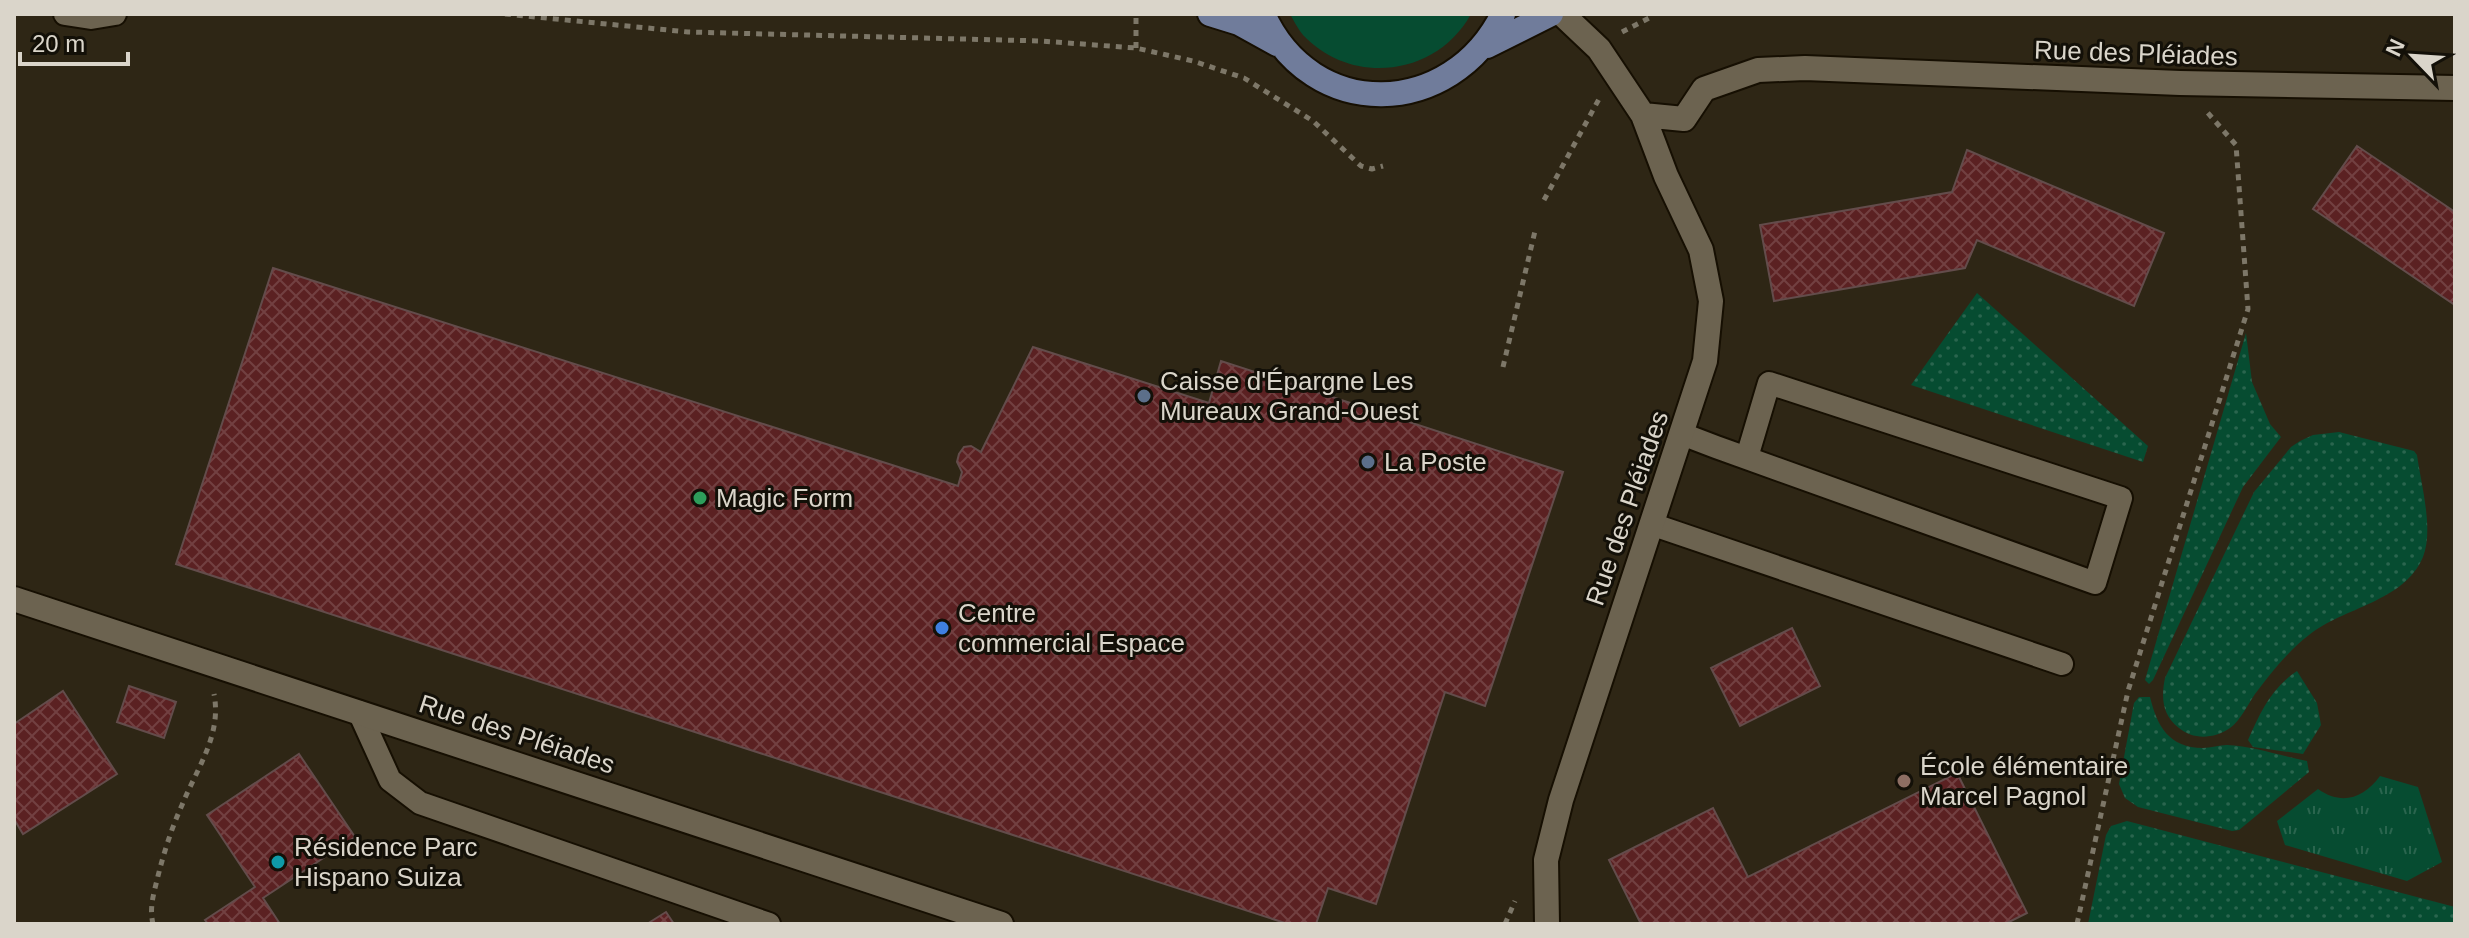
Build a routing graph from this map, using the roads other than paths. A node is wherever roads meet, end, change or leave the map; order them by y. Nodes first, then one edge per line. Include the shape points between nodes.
1 (65, 14) edge
2 (115, 14) edge
3 (1210, 14) edge
4 (1263, 14) edge
5 (1503, 14) edge
6 (1551, 14) edge
7 (1562, 14) edge
8 (1284, 49) junction
9 (1481, 49) junction
10 (2455, 88) edge
11 (1643, 115) junction
12 (1682, 434) junction
13 (1747, 457) junction
14 (1651, 524) junction
15 (14, 599) edge
16 (2062, 664) dead end
17 (359, 712) junction
18 (749, 920) edge
19 (769, 924) edge
20 (1001, 924) edge
21 (1547, 924) edge

1 - 2 lane
3 - 8 main road via 1239,23
4 - 8 main road
5 - 9 main road
6 - 9 main road
7 - 11 street, Rue des Pléiades via 1599,49
8 - 9 main road via 1323,80 1361,93 1388,95 1439,81
10 - 11 street, Rue des Pléiades via 1805,68 1758,70 1704,89 1684,119
11 - 12 street, Rue des Pléiades via 1701,250 1711,301 1705,361
12 - 13 lane
12 - 14 street, Rue des Pléiades
13 - 13 lane via 2095,583 2121,498 1769,383
14 - 16 lane
14 - 21 street, Rue des Pléiades via 1561,800 1546,860
15 - 17 street, Rue des Pléiades
17 - 18 lane via 390,780 420,803
17 - 20 street, Rue des Pléiades
18 - 19 lane

